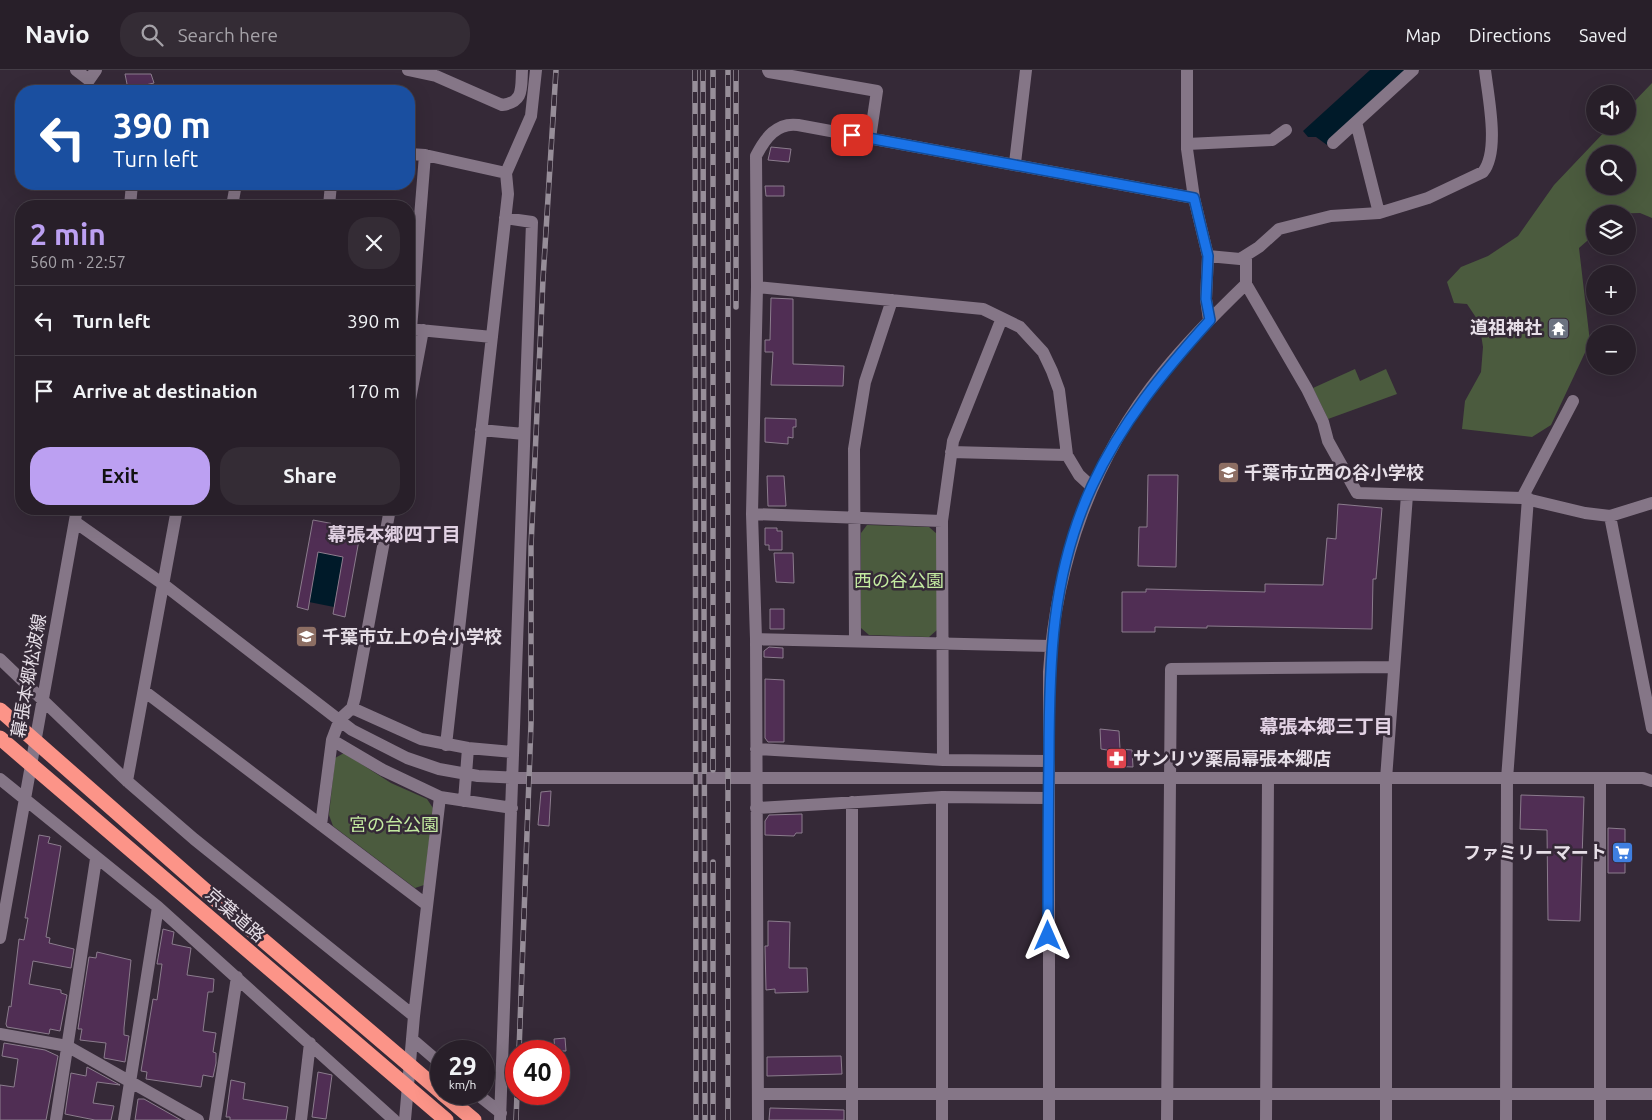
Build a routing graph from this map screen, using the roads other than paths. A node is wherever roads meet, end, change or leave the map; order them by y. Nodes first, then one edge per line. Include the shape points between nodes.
1 (76, 70) edge
2 (96, 70) edge
3 (408, 70) edge
4 (522, 70) edge
5 (536, 70) edge
6 (768, 70) edge
7 (1026, 70) edge
8 (1187, 70) edge
9 (1413, 70) edge
10 (1485, 70) edge
11 (1356, 122) junction
12 (1286, 130) dead end
13 (870, 138) junction
14 (1333, 143) dead end
15 (1187, 144) junction
16 (415, 154) edge
17 (424, 155) junction
18 (1015, 163) junction
19 (506, 173) junction
20 (1194, 198) junction
21 (1379, 213) junction
22 (505, 218) junction
23 (1208, 256) junction
24 (1246, 256) junction
25 (1246, 284) junction
26 (757, 286) junction
27 (892, 300) junction
28 (415, 312) edge
29 (1002, 318) junction
30 (1210, 320) junction
31 (415, 329) edge
32 (492, 337) junction
33 (1573, 401) dead end
34 (481, 430) junction
35 (524, 434) junction
36 (951, 452) junction
37 (1067, 455) junction
38 (1092, 487) junction
39 (1407, 495) junction
40 (1525, 498) junction
41 (1652, 503) edge
42 (752, 514) junction
43 (76, 515) edge
44 (176, 515) edge
45 (389, 515) edge
46 (1610, 516) junction
47 (855, 518) junction
48 (942, 521) junction
49 (75, 522) junction
50 (164, 584) junction
51 (756, 639) junction
52 (855, 641) junction
53 (943, 643) junction
54 (1050, 646) junction
55 (0, 659) edge
56 (1393, 667) junction
57 (144, 690) junction
58 (43, 700) junction
59 (352, 708) junction
60 (0, 710) edge
61 (340, 719) junction
62 (1652, 728) edge
63 (0, 738) edge
64 (332, 740) junction
65 (446, 745) junction
66 (468, 748) junction
67 (756, 749) junction
68 (512, 752) junction
69 (943, 760) junction
70 (1049, 761) junction
71 (1386, 778) junction
72 (1507, 778) junction
73 (1600, 778) junction
74 (0, 779) edge
75 (1048, 779) junction
76 (1168, 779) junction
77 (1268, 779) junction
78 (127, 781) junction
79 (1652, 781) edge
80 (440, 797) junction
81 (942, 797) junction
82 (1048, 798) junction
83 (24, 799) junction
84 (464, 801) junction
85 (852, 802) junction
86 (512, 808) junction
87 (756, 808) junction
88 (321, 825) junction
89 (96, 859) junction
90 (427, 906) junction
91 (158, 907) junction
92 (0, 938) edge
93 (237, 978) junction
94 (414, 1016) junction
95 (0, 1034) edge
96 (413, 1040) junction
97 (310, 1043) junction
98 (67, 1046) junction
99 (430, 1055) edge
100 (130, 1082) junction
101 (430, 1083) edge
102 (942, 1093) junction
103 (758, 1094) junction
104 (852, 1094) junction
105 (1049, 1094) junction
106 (1167, 1094) junction
107 (1386, 1094) junction
108 (1506, 1094) junction
109 (1652, 1094) edge
110 (1266, 1095) junction
111 (1600, 1095) junction
112 (456, 1105) edge
113 (490, 1105) edge
114 (501, 1116) edge
115 (56, 1120) edge
116 (124, 1120) edge
117 (198, 1120) edge
118 (215, 1120) edge
119 (301, 1120) edge
120 (394, 1120) edge
121 (406, 1120) edge
122 (446, 1120) edge
123 (474, 1120) edge
124 (758, 1120) edge
125 (852, 1120) edge
126 (942, 1120) edge
127 (1049, 1120) edge
128 (1167, 1120) edge
129 (1266, 1120) edge
130 (1386, 1120) edge
131 (1506, 1120) edge
132 (1600, 1120) edge

1 - 2 street via 89,80
3 - 4 street via 436,76 502,105 512,103 520,94
5 - 19 street via 531,116
6 - 13 street via 878,91
7 - 18 street
8 - 15 street
9 - 11 street
10 - 21 street via 1492,148 1488,167 1428,198
11 - 14 street
11 - 21 street
12 - 15 street via 1272,140
13 - 18 street
13 - 26 street via 789,124 771,133 762,144 756,156
15 - 20 street
16 - 17 street
17 - 19 street
17 - 28 street
18 - 20 street
19 - 22 street
20 - 23 street
21 - 24 street via 1331,216 1294,224 1279,229
22 - 32 street
22 - 35 street via 532,222
23 - 24 street via 1240,259
23 - 30 street via 1206,299
24 - 25 street
25 - 30 street
25 - 39 street via 1307,389 1328,441 1357,493
26 - 27 street
26 - 42 street
27 - 29 street via 982,309
27 - 47 street via 865,382 859,414 854,449
29 - 36 street
29 - 37 street via 1020,327 1034,340 1052,371 1059,390
30 - 38 street via 1146,395
31 - 32 street
32 - 34 street
33 - 40 street
34 - 35 street
34 - 65 street
35 - 68 street
36 - 37 street
36 - 48 street
37 - 38 street via 1079,475
38 - 54 street via 1075,529 1061,579
39 - 40 street
39 - 56 street
40 - 46 street
40 - 72 street
41 - 46 street
42 - 47 street
42 - 51 street
43 - 49 street, 幕張本郷松波線
44 - 50 street
45 - 59 street
46 - 62 street
47 - 48 street
47 - 52 street
48 - 53 street
49 - 50 street
49 - 58 street, 幕張本郷松波線
50 - 57 street
50 - 61 street
51 - 52 street
51 - 67 street
52 - 53 street
53 - 54 street
53 - 69 street
54 - 70 street
55 - 58 street
56 - 71 street
56 - 76 street via 1171,669
57 - 78 street
57 - 88 street
58 - 78 street
58 - 83 street, 幕張本郷松波線
59 - 61 street
59 - 65 street via 421,740
60 - 101 highway, 京葉道路
61 - 64 street
61 - 75 street via 352,730 407,758 457,773 520,778
63 - 122 highway, 京葉道路
64 - 80 street via 382,770
64 - 88 street
65 - 66 street
66 - 68 street
66 - 84 street
67 - 69 street
67 - 87 street
68 - 86 street
69 - 70 street
70 - 75 street
71 - 72 street
71 - 77 street
71 - 107 street
72 - 73 street
72 - 108 street
73 - 79 street
73 - 111 street
74 - 83 street
75 - 76 street
75 - 82 street
76 - 77 street
76 - 106 street
77 - 110 street
78 - 94 street via 201,845
80 - 84 street
80 - 90 street
81 - 82 street
81 - 85 street
81 - 102 street
82 - 105 street
83 - 89 street
83 - 92 street, 幕張本郷松波線
84 - 86 street
85 - 87 street
85 - 104 street
86 - 114 street
87 - 103 street
88 - 90 street
89 - 91 street
89 - 98 street
90 - 94 street
91 - 93 street
91 - 100 street
93 - 97 street
93 - 118 street
94 - 96 street
95 - 98 street
96 - 99 street
96 - 121 street
97 - 119 street
97 - 120 street
98 - 100 street
98 - 115 street
100 - 116 street
100 - 117 street
102 - 104 street
102 - 105 street
102 - 126 street
103 - 104 street
103 - 124 street
104 - 125 street
105 - 106 street
105 - 127 street
106 - 110 street
106 - 128 street
107 - 108 street
107 - 110 street
107 - 130 street
108 - 111 street
108 - 131 street
109 - 111 street
110 - 129 street
111 - 132 street
112 - 123 highway, 京葉道路
113 - 114 street

